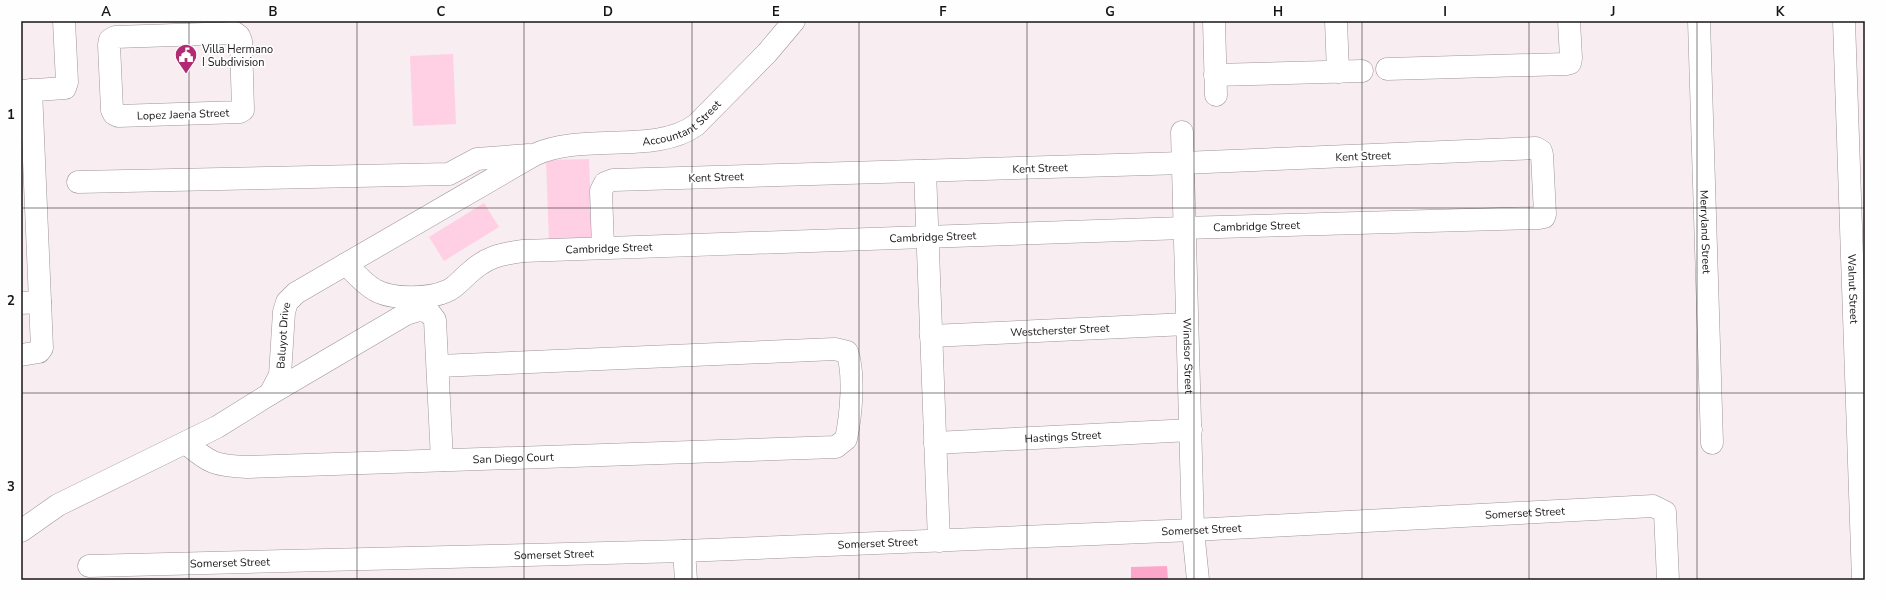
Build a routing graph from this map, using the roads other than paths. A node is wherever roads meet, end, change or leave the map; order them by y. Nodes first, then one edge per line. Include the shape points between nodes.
1 (64, 21) edge
2 (794, 21) edge
3 (1214, 21) edge
4 (1336, 21) edge
5 (1569, 21) edge
6 (1699, 21) edge
7 (1844, 21) edge
8 (201, 28) edge
9 (1386, 70) dead end
10 (1362, 71) dead end
11 (1338, 72) junction
12 (26, 91) edge
13 (1182, 132) dead end
14 (27, 148) edge
15 (534, 155) junction
16 (1183, 163) junction
17 (925, 171) junction
18 (78, 182) dead end
19 (28, 200) edge
20 (1544, 217) joint
21 (1184, 228) junction
22 (928, 238) junction
23 (603, 248) junction
24 (30, 251) edge
25 (346, 264) junction
26 (31, 302) edge
27 (1188, 324) junction
28 (931, 336) junction
29 (21, 355) edge
30 (438, 366) junction
31 (270, 394) junction
32 (1190, 430) junction
33 (186, 443) junction
34 (935, 443) junction
35 (1712, 443) dead end
36 (442, 460) junction
37 (1193, 530) junction
38 (21, 531) edge
39 (939, 541) junction
40 (684, 551) junction
41 (89, 566) dead end
42 (136, 572) edge
43 (686, 580) edge
44 (1198, 580) edge
45 (1668, 580) edge
46 (1864, 580) edge

1 - 12 street via 67,82 64,88
2 - 15 street, Accountant Street via 767,53 685,133 659,139 564,145 548,148
3 - 11 street via 1216,85
4 - 11 street
5 - 9 street via 1570,63
6 - 35 street, Merryland Street
7 - 46 street, Walnut Street
8 - 8 street, Lopez Jaena Street via 239,36 243,110 118,116 114,114 110,40 115,37
10 - 11 street
12 - 14 street
13 - 16 street, Windsor Street
14 - 19 street
15 - 18 street via 477,159 449,174
15 - 25 street, Baluyot Drive
16 - 17 street, Kent Street
16 - 20 street, Kent Street via 1536,148 1541,151
16 - 21 street, Windsor Street
17 - 22 street
17 - 23 street, Kent Street via 613,180 605,183 601,192
19 - 24 street
20 - 21 street, Cambridge Street
21 - 22 street, Cambridge Street
21 - 27 street, Windsor Street
22 - 23 street, Cambridge Street
22 - 28 street
23 - 25 street, Cambridge Street via 503,254 489,258 448,291 432,296 410,297 376,291 364,283
24 - 26 street
25 - 31 street, Baluyot Drive via 296,293 287,302 284,312 280,375
26 - 29 street via 42,348 39,352
27 - 28 street, Westcherster Street
27 - 32 street, Windsor Street
28 - 34 street
30 - 31 street via 435,320 429,312 419,310 406,314
30 - 36 street
30 - 36 street, San Diego Court via 835,349 847,352 851,363 850,422 846,439 836,446
31 - 33 street
32 - 34 street, Hastings Street
32 - 37 street, Windsor Street
33 - 36 street, San Diego Court via 212,463 226,466
33 - 38 street via 58,505
34 - 39 street
37 - 39 street, Somerset Street
37 - 44 street, Windsor Street
37 - 45 street, Somerset Street via 1653,506 1665,512
39 - 40 street, Somerset Street
40 - 42 street, Somerset Street
40 - 43 street
41 - 42 street, Somerset Street

